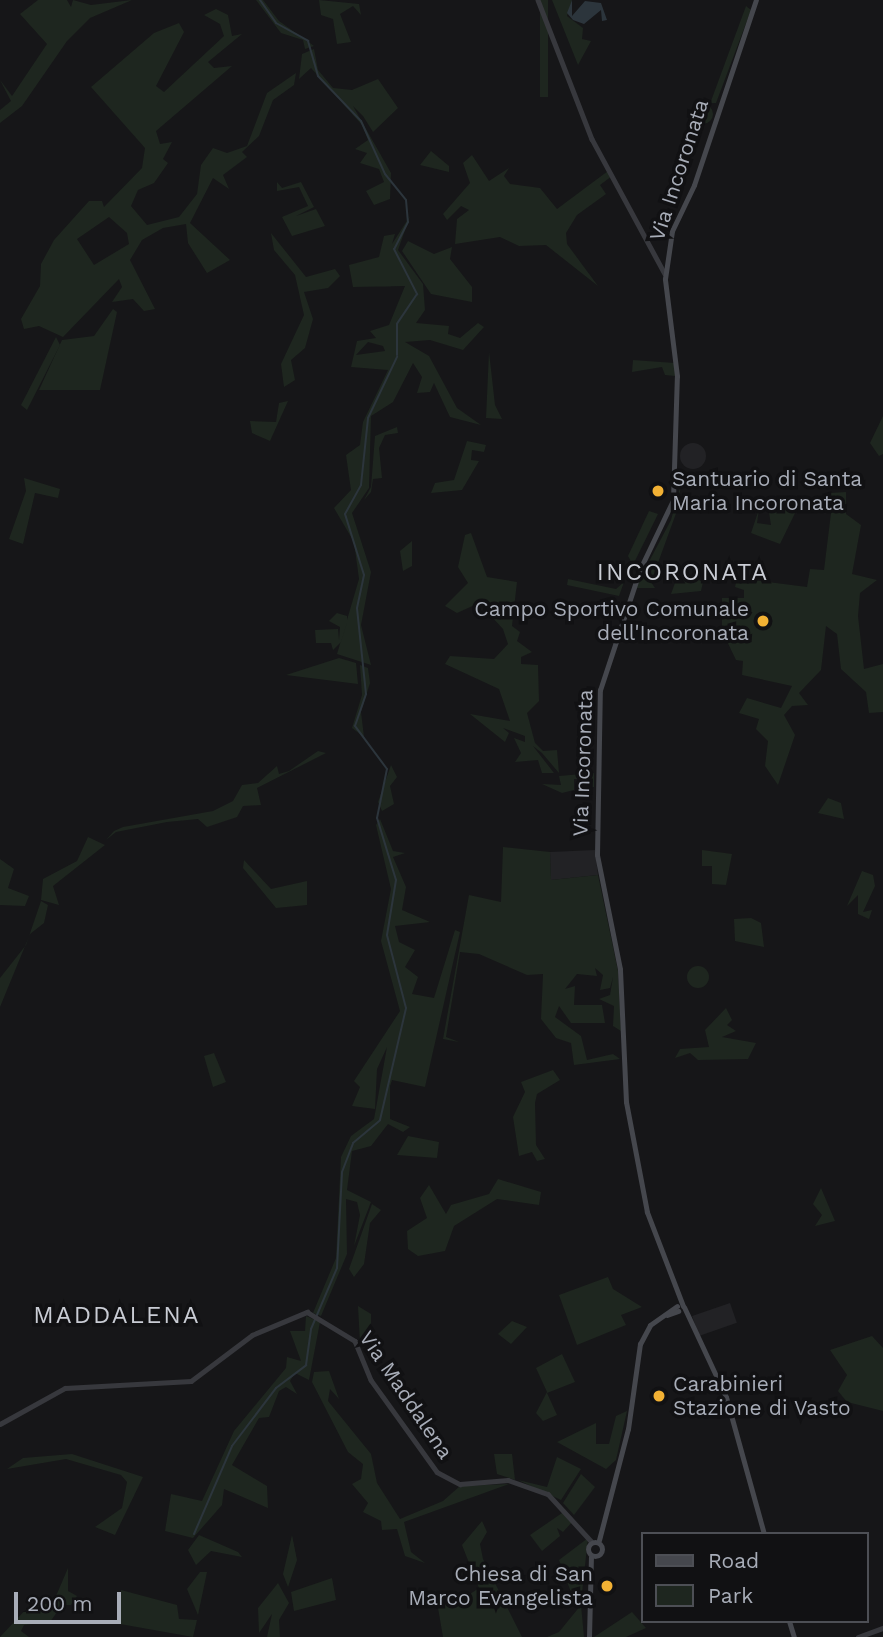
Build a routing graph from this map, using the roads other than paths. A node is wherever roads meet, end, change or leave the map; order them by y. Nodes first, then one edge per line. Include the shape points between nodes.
1 (538, 0) edge
2 (756, 0) edge
3 (665, 274) junction
4 (680, 1308) junction
5 (0, 1424) edge
6 (763, 1532) edge
7 (594, 1538) junction
8 (883, 1628) edge
9 (589, 1637) edge
10 (858, 1637) edge

1 - 3 street via 592,139
2 - 3 main road, Via Incoronata via 694,186 672,231
3 - 4 main road, Via Incoronata via 677,376 674,494 603,672 597,855 618,960 626,1102 644,1202
4 - 6 main road, Via Incoronata via 726,1397
4 - 7 main road via 655,1321 640,1344 628,1429 600,1531
5 - 7 street, Via Maddalena via 65,1388 191,1381 252,1335 300,1314 313,1315 355,1341 371,1380 437,1472 460,1484 508,1480 548,1494
7 - 9 main road
8 - 10 street

